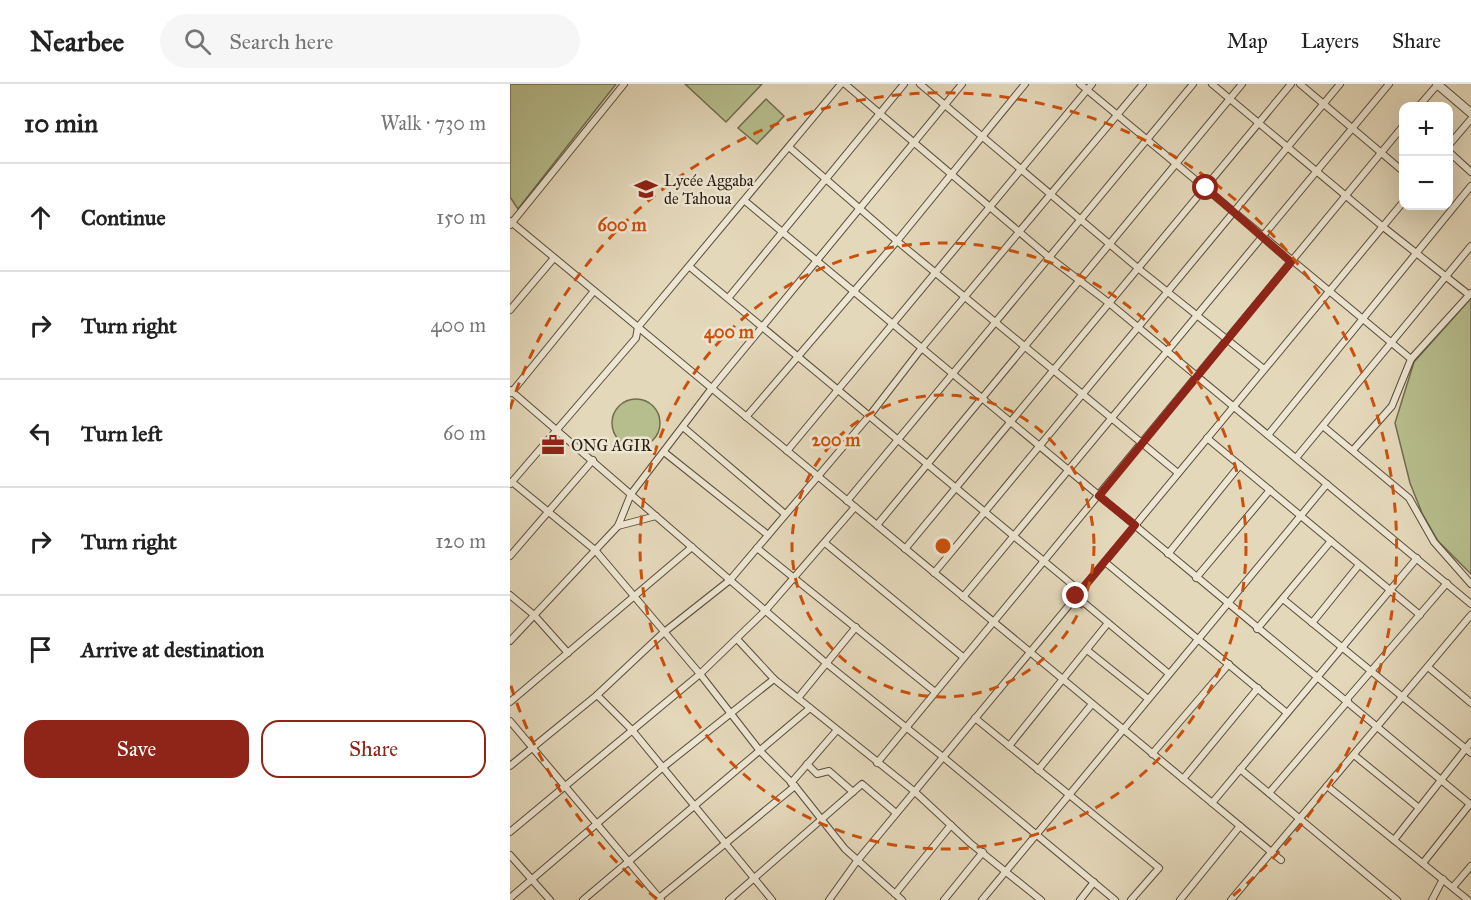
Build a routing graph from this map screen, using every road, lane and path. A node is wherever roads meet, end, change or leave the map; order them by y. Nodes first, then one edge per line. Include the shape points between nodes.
1 (624, 84) edge
2 (843, 84) edge
3 (904, 84) edge
4 (920, 84) edge
5 (962, 84) edge
6 (1025, 84) edge
7 (1080, 84) edge
8 (1143, 84) edge
9 (1193, 84) edge
10 (1212, 84) edge
11 (1242, 84) edge
12 (1291, 84) edge
13 (1300, 84) edge
14 (1340, 84) edge
15 (1389, 84) edge
16 (1437, 84) edge
17 (1089, 87) edge
18 (1231, 98) junction
19 (1422, 102) edge
20 (1324, 104) junction
21 (944, 106) junction
22 (880, 113) junction
23 (1471, 113) edge
24 (1118, 116) junction
25 (1471, 119) edge
26 (1260, 122) junction
27 (1353, 128) junction
28 (1399, 131) edge
29 (982, 136) junction
30 (1148, 140) junction
31 (915, 141) junction
32 (1453, 141) edge
33 (1288, 146) junction
34 (789, 147) junction
35 (1380, 152) junction
36 (1453, 155) edge
37 (1176, 164) junction
38 (1399, 168) edge
39 (1020, 170) junction
40 (1316, 171) junction
41 (1471, 172) edge
42 (953, 174) junction
43 (826, 179) junction
44 (1471, 186) edge
45 (1206, 188) junction
46 (1052, 195) junction
47 (1345, 195) junction
48 (745, 201) junction
49 (990, 206) junction
50 (860, 207) junction
51 (1399, 207) edge
52 (1234, 212) junction
53 (1083, 220) junction
54 (511, 223) edge
55 (1382, 226) junction
56 (1020, 232) junction
57 (782, 233) junction
58 (1264, 236) junction
59 (897, 241) junction
60 (1111, 243) junction
61 (1471, 246) edge
62 (1416, 253) junction
63 (554, 258) junction
64 (1050, 258) junction
65 (816, 261) junction
66 (1291, 262) junction
67 (690, 267) junction
68 (1139, 269) junction
69 (934, 271) junction
70 (1446, 276) junction
71 (1080, 281) junction
72 (594, 291) junction
73 (854, 292) junction
74 (1168, 292) junction
75 (1328, 292) junction
76 (1470, 293) edge
77 (729, 297) junction
78 (965, 297) junction
79 (1109, 303) junction
80 (510, 310) edge
81 (1198, 316) junction
82 (1361, 320) junction
83 (995, 322) junction
84 (892, 323) junction
85 (763, 326) junction
86 (638, 327) junction
87 (1139, 327) junction
88 (1227, 341) junction
89 (1393, 343) junction
90 (1024, 347) junction
91 (921, 349) junction
92 (1168, 352) junction
93 (799, 357) junction
94 (1411, 359) junction
95 (1264, 369) junction
96 (1054, 371) junction
97 (952, 375) junction
98 (1197, 376) junction
99 (712, 388) junction
100 (838, 389) junction
101 (511, 392) edge
102 (1082, 395) junction
103 (981, 399) junction
104 (1233, 406) junction
105 (870, 415) junction
106 (746, 417) junction
107 (1113, 419) junction
108 (1012, 423) junction
109 (682, 427) junction
110 (1324, 427) junction
111 (557, 428) junction
112 (1268, 435) junction
113 (1207, 438) junction
114 (900, 440) junction
115 (1142, 443) junction
116 (1040, 447) junction
117 (1354, 449) junction
118 (787, 450) junction
119 (664, 452) junction
120 (1296, 458) junction
121 (593, 460) junction
122 (926, 464) junction
123 (1240, 465) junction
124 (1070, 471) junction
125 (1178, 473) junction
126 (818, 476) junction
127 (511, 483) edge
128 (1327, 484) junction
129 (957, 489) junction
130 (1270, 490) junction
131 (631, 494) junction
132 (1099, 496) junction
133 (847, 501) junction
134 (855, 507) junction
135 (985, 512) junction
136 (549, 513) junction
137 (785, 514) junction
138 (1299, 514) junction
139 (656, 516) junction
140 (877, 525) junction
141 (1135, 525) junction
142 (618, 526) junction
143 (768, 535) junction
144 (1015, 537) junction
145 (1331, 541) junction
146 (825, 543) junction
147 (692, 547) junction
148 (757, 548) junction
149 (905, 549) junction
150 (595, 550) junction
151 (512, 551) edge
152 (1168, 554) junction
153 (1417, 558) junction
154 (1043, 561) junction
155 (1105, 562) junction
156 (1359, 565) junction
157 (934, 573) junction
158 (796, 578) junction
159 (1196, 578) junction
160 (729, 580) junction
161 (1447, 583) junction
162 (1471, 584) edge
163 (1390, 590) junction
164 (1078, 593) junction
165 (510, 595) edge
166 (634, 597) junction
167 (963, 597) junction
168 (1283, 599) junction
169 (1470, 600) edge
170 (1227, 603) junction
171 (765, 612) junction
172 (534, 615) junction
173 (1420, 615) junction
174 (1471, 615) edge
175 (993, 621) junction
176 (1312, 622) junction
177 (1108, 623) junction
178 (856, 627) junction
179 (1257, 629) junction
180 (663, 633) junction
181 (1198, 638) junction
182 (736, 639) junction
183 (510, 641) edge
184 (1343, 646) junction
185 (1087, 650) junction
186 (1030, 652) junction
187 (568, 653) junction
188 (963, 657) junction
189 (826, 663) junction
190 (1229, 664) junction
191 (1428, 667) junction
192 (1371, 671) junction
193 (1168, 673) junction
194 (700, 674) junction
195 (1317, 676) junction
196 (774, 679) junction
197 (1063, 679) junction
198 (1258, 688) junction
199 (934, 691) junction
200 (597, 695) junction
201 (1403, 696) junction
202 (798, 698) junction
203 (1147, 698) junction
204 (1348, 700) junction
205 (510, 702) edge
206 (1471, 703) edge
207 (1092, 704) junction
208 (810, 708) junction
209 (1287, 712) junction
210 (730, 715) junction
211 (975, 718) junction
212 (510, 721) edge
213 (1377, 726) junction
214 (908, 728) junction
215 (1122, 728) junction
216 (632, 730) junction
217 (837, 730) junction
218 (1471, 742) edge
219 (1009, 746) junction
220 (532, 747) junction
221 (1468, 751) edge
222 (760, 752) junction
223 (1152, 754) junction
224 (1354, 755) junction
225 (943, 756) junction
226 (877, 763) junction
227 (807, 764) junction
228 (510, 766) edge
229 (662, 768) junction
230 (1240, 769) junction
231 (1038, 770) junction
232 (1183, 779) junction
233 (1441, 780) junction
234 (793, 785) junction
235 (1327, 786) junction
236 (564, 787) junction
237 (914, 791) junction
238 (853, 792) junction
239 (1269, 793) junction
240 (1068, 795) junction
241 (1212, 803) junction
242 (1471, 804) edge
243 (694, 807) junction
244 (1419, 807) junction
245 (896, 813) junction
246 (1300, 818) junction
247 (822, 820) junction
248 (597, 825) junction
249 (951, 825) junction
250 (1240, 826) junction
251 (510, 832) edge
252 (1035, 835) junction
253 (1394, 840) junction
254 (725, 844) junction
255 (983, 852) junction
256 (1271, 852) junction
257 (510, 855) edge
258 (1281, 860) dead end
259 (857, 861) junction
260 (629, 862) junction
261 (1423, 863) junction
262 (1471, 866) edge
263 (1006, 870) junction
264 (754, 877) junction
265 (1443, 879) junction
266 (533, 880) junction
267 (1094, 882) junction
268 (1453, 887) junction
269 (895, 894) junction
270 (510, 898) edge
271 (660, 899) edge
272 (550, 900) edge
273 (583, 900) edge
274 (729, 900) edge
275 (772, 900) edge
276 (829, 900) edge
277 (902, 900) edge
278 (944, 900) edge
279 (982, 900) edge
280 (1041, 900) edge
281 (1080, 900) edge
282 (1115, 900) edge
283 (1131, 900) edge
284 (1180, 900) edge
285 (1231, 900) edge
286 (1397, 900) edge
287 (1432, 900) edge
288 (1468, 900) edge

1 - 54 street
2 - 22 street
2 - 34 street
3 - 22 street
4 - 21 street
5 - 21 street
6 - 29 street
7 - 17 street
8 - 24 street
9 - 30 street
10 - 18 street
11 - 18 street
12 - 26 street
13 - 20 street
14 - 20 street
15 - 27 street
16 - 19 street
16 - 23 street
17 - 24 street
17 - 39 street
18 - 26 street
18 - 37 street
20 - 27 street
20 - 33 street
21 - 29 street
21 - 31 street
22 - 31 street
22 - 43 street
24 - 30 street
24 - 46 street
25 - 32 street
26 - 33 street
26 - 45 street
27 - 35 street
27 - 40 street
28 - 35 street
29 - 39 street
29 - 42 street
30 - 37 street
30 - 53 street
31 - 42 street
31 - 50 street
33 - 40 street
33 - 52 street
34 - 43 street
34 - 48 street
35 - 38 street
35 - 47 street
36 - 41 street
37 - 45 street
37 - 60 street
39 - 46 street
39 - 49 street
40 - 47 street
40 - 58 street
42 - 49 street
42 - 59 street
43 - 50 street
43 - 57 street
44 - 62 street
45 - 52 street
45 - 68 street
46 - 53 street
46 - 56 street
47 - 55 street
47 - 66 street
48 - 57 street
48 - 67 street
49 - 56 street
49 - 69 street
50 - 59 street
50 - 65 street
51 - 55 street
52 - 58 street
52 - 74 street
53 - 60 street
53 - 64 street
54 - 63 street
55 - 62 street
55 - 75 street
56 - 64 street
56 - 78 street
57 - 65 street
57 - 77 street
58 - 66 street
58 - 81 street
59 - 69 street
59 - 73 street
60 - 68 street
60 - 71 street
61 - 70 street
62 - 70 street
62 - 82 street
63 - 72 street
63 - 80 street
64 - 71 street
64 - 83 street
65 - 73 street
65 - 85 street
66 - 75 street
66 - 88 street
67 - 77 street
67 - 86 street
68 - 74 street
68 - 79 street
69 - 78 street
69 - 84 street
70 - 76 street
70 - 89 street
71 - 79 street
71 - 90 street
72 - 86 street
72 - 101 street
73 - 84 street
73 - 93 street
74 - 81 street
74 - 87 street
75 - 82 street
75 - 95 street
76 - 94 street
77 - 85 street
78 - 83 street
78 - 91 street
79 - 87 street
79 - 96 street
81 - 88 street
81 - 92 street
82 - 89 street
82 - 112 street
83 - 90 street
83 - 97 street
84 - 91 street
84 - 100 street
85 - 93 street
85 - 99 street
86 - 99 street
86 - 111 street via 636,338
87 - 92 street
87 - 102 street
88 - 95 street
88 - 98 street
89 - 94 street
89 - 110 street
90 - 96 street
90 - 103 street
91 - 97 street
91 - 105 street
92 - 98 street
92 - 107 street
93 - 100 street
93 - 106 street
94 - 117 street via 1392,406
95 - 104 street
96 - 102 street
96 - 108 street
97 - 103 street
97 - 114 street
98 - 104 street
98 - 115 street
99 - 106 street
99 - 109 street
100 - 105 street
100 - 118 street
101 - 111 street
102 - 107 street
102 - 116 street
103 - 108 street
103 - 122 street
104 - 112 street
104 - 113 street
105 - 114 street
105 - 126 street
106 - 118 street
107 - 115 street
107 - 124 street
108 - 116 street
108 - 129 street
109 - 119 street
109 - 137 street
110 - 117 street
110 - 120 street
111 - 121 street
111 - 127 street
112 - 120 street
113 - 123 street
113 - 125 street
114 - 122 street
114 - 133 street
115 - 125 street
115 - 132 street
116 - 124 street
116 - 135 street
117 - 162 street via 1409,498 1434,542
118 - 126 street
119 - 131 street
119 - 143 street
120 - 128 street
121 - 131 street
121 - 136 street
122 - 129 street
122 - 140 street
123 - 130 street
123 - 152 street
124 - 132 street
124 - 144 street
125 - 141 street
126 - 133 street
126 - 137 street
127 - 136 street
128 - 138 street
128 - 153 street
129 - 135 street
129 - 149 street
130 - 138 street
130 - 159 street
131 - 139 street
131 - 142 street
132 - 141 street
132 - 154 street
133 - 134 street
134 - 140 street
134 - 146 street
135 - 144 street
135 - 157 street
136 - 150 street
136 - 151 street
137 - 143 street
138 - 145 street
138 - 170 street
139 - 142 street
139 - 147 street
140 - 149 street
141 - 152 street
141 - 155 street
142 - 150 street
143 - 148 street
144 - 154 street
144 - 167 street
145 - 156 street
145 - 168 street
146 - 158 street
146 - 188 street
147 - 160 street
147 - 166 street
148 - 158 street
148 - 160 street
149 - 157 street
150 - 166 street
150 - 172 street
152 - 159 street
153 - 161 street
153 - 163 street
154 - 164 street
154 - 175 street
155 - 164 street
155 - 181 street
156 - 163 street
156 - 176 street
157 - 167 street
158 - 171 street
158 - 178 street
159 - 170 street
160 - 171 street
160 - 180 street
161 - 169 street
161 - 173 street
163 - 173 street
163 - 184 street
164 - 177 street
164 - 186 street
165 - 172 street
166 - 180 street
166 - 187 street
167 - 175 street
168 - 176 street
168 - 179 street
170 - 179 street
170 - 181 street
171 - 182 street
171 - 189 street
172 - 183 street
172 - 187 street
173 - 192 street
174 - 191 street
175 - 186 street
175 - 188 street
176 - 184 street
177 - 185 street
177 - 193 street
178 - 189 street
178 - 199 street
179 - 195 street
180 - 194 street
180 - 200 street
181 - 190 street
181 - 193 street
182 - 194 street
182 - 196 street
184 - 192 street
184 - 195 street
185 - 197 street
185 - 203 street
186 - 197 street
186 - 211 street
187 - 205 street
188 - 199 street
189 - 202 street
189 - 214 street
190 - 198 street
190 - 223 street
191 - 201 street
191 - 206 street
192 - 201 street
192 - 204 street
193 - 203 street
194 - 210 street
194 - 216 street
195 - 204 street
195 - 209 street
196 - 202 street
196 - 210 street
197 - 207 street
197 - 219 street
198 - 209 street
198 - 232 street
199 - 214 street
200 - 216 street
200 - 220 street
201 - 213 street
201 - 221 street
202 - 208 street
203 - 215 street
204 - 213 street
204 - 239 street
207 - 215 street
207 - 231 street
208 - 217 street
208 - 222 street
209 - 230 street
210 - 222 street
210 - 229 street
211 - 219 street
211 - 225 street
212 - 220 street
213 - 224 street
213 - 233 street
214 - 225 street
214 - 226 street
215 - 223 street
215 - 240 street
216 - 229 street
216 - 236 street
217 - 226 street
217 - 227 street
218 - 221 street
219 - 231 street
220 - 228 street
220 - 236 street
221 - 233 street
222 - 234 street
222 - 243 street
223 - 232 street
224 - 235 street
224 - 244 street
225 - 237 street
225 - 252 street
226 - 237 street
227 - 234 street
227 - 238 street via 817,774 828,771
229 - 243 street
229 - 248 street
230 - 239 street
230 - 241 street
231 - 240 street
232 - 241 street
233 - 242 street
233 - 244 street
234 - 247 street
234 - 254 street
235 - 246 street
235 - 253 street
236 - 248 street
236 - 251 street
237 - 245 street
237 - 249 street
238 - 245 street via 862,784
238 - 247 street
239 - 246 street
240 - 252 street
240 - 283 street via 1159,868
241 - 250 street
242 - 261 street
243 - 254 street
243 - 260 street
244 - 253 street
245 - 259 street
246 - 256 street
246 - 286 street
247 - 259 street
247 - 264 street
248 - 260 street
248 - 266 street
249 - 255 street
249 - 269 street
250 - 256 street
250 - 284 street
252 - 263 street
252 - 267 street
253 - 261 street
254 - 264 street
254 - 271 street
255 - 263 street
255 - 278 street
256 - 258 street
256 - 285 street
257 - 266 street
259 - 269 street
259 - 276 street
260 - 271 street
260 - 273 street
261 - 265 street
262 - 268 street
263 - 279 street
263 - 280 street
264 - 274 street
264 - 275 street
265 - 268 street
265 - 287 street
266 - 270 street
266 - 272 street
267 - 281 street
267 - 282 street
268 - 288 street
269 - 277 street

